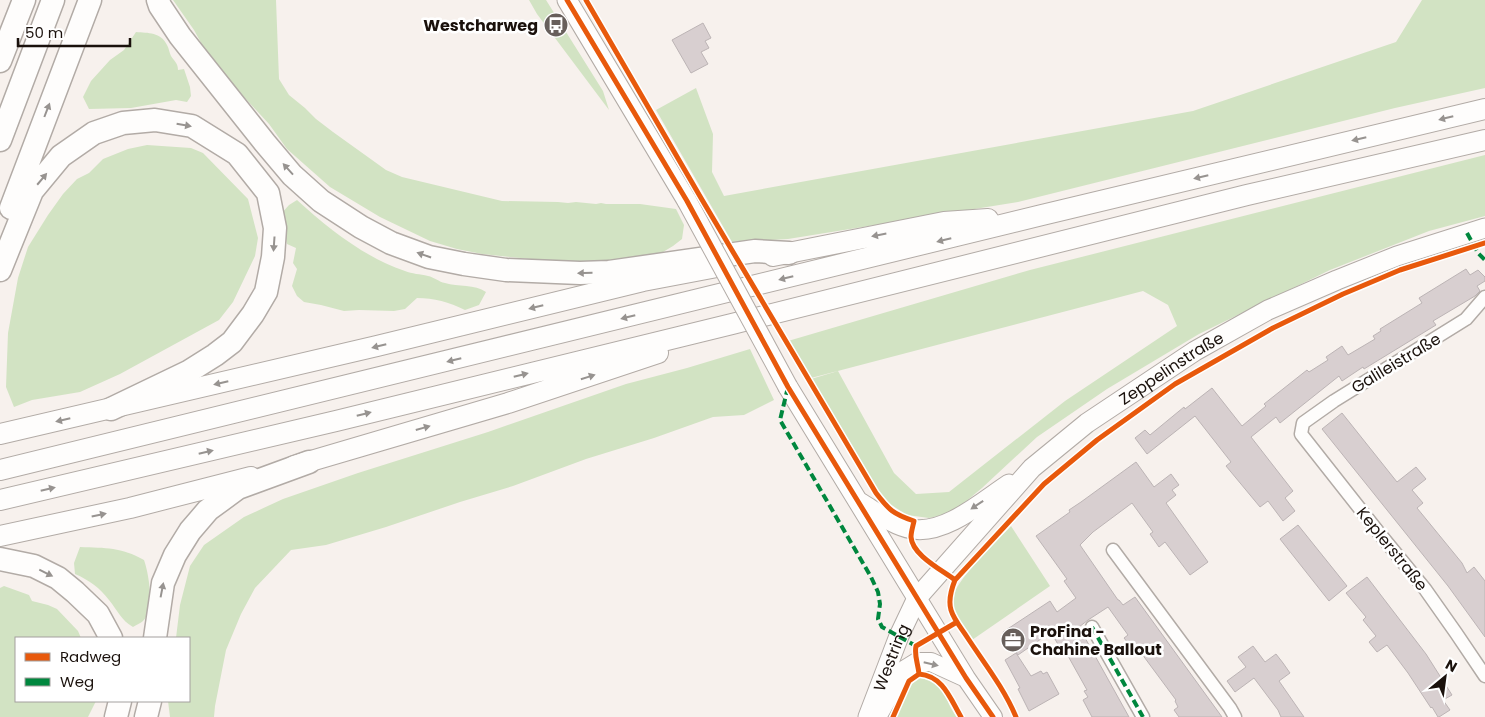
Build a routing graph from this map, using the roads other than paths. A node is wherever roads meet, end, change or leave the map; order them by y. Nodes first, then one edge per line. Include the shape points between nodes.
1 (24, 0) edge
2 (53, 0) edge
3 (90, 0) edge
4 (158, 0) edge
5 (567, 0) edge
6 (0, 61) edge
7 (1485, 109) edge
8 (0, 140) edge
9 (1485, 140) edge
10 (1042, 215) junction
11 (1485, 228) edge
12 (0, 238) edge
13 (789, 253) junction
14 (0, 270) edge
15 (1485, 297) edge
16 (730, 324) junction
17 (111, 409) junction
18 (1303, 423) joint
19 (0, 434) edge
20 (309, 462) junction
21 (1032, 468) junction
22 (0, 470) edge
23 (0, 500) edge
24 (857, 501) junction
25 (0, 536) edge
26 (1113, 550) dead end
27 (0, 559) edge
28 (917, 598) junction
29 (1092, 627) dead end
30 (110, 637) edge
31 (155, 637) edge
32 (1485, 676) edge
33 (966, 678) junction
34 (120, 702) edge
35 (150, 702) edge
36 (116, 717) edge
37 (146, 717) edge
38 (868, 717) edge
39 (877, 717) edge
40 (993, 717) edge
41 (1143, 717) edge
42 (1235, 717) edge

1 - 6 highway
2 - 8 highway
12 -> 3 highway
13 -> 4 highway via 755,251 609,272 580,273 506,270 464,264 429,257 391,243 321,201 292,175 185,42
5 - 24 main road, bridge via 687,201 788,387
7 -> 10 highway
9 - 16 highway via 1247,195
10 -> 13 highway via 944,222
10 -> 22 highway
11 - 21 main road, Zeppelinstraße via 1397,256 1268,310 1195,351 1087,423
13 -> 17 highway via 644,281
14 -> 17 highway via 32,192 62,156 94,133 123,123 155,120 192,126 237,154 268,193 275,228 266,292 232,342 215,356
15 - 18 street, Galileistraße via 1466,319
20 -> 16 highway via 527,397 648,357
23 -> 16 highway
17 -> 19 highway
18 - 32 street, Keplerstraße via 1301,434 1424,589
25 -> 20 highway via 130,508
31 -> 20 highway via 163,583 190,531 208,510 238,488
21 -> 24 main road via 961,516 924,530 898,525
21 - 28 main road, Zeppelinstraße
24 - 28 main road
26 - 42 street
27 -> 30 highway via 34,566 58,578 98,614
28 - 33 main road
28 - 38 main road, Westring
29 - 41 street
39 -> 33 main road via 904,670 918,662 931,662
33 - 40 main road
34 - 36 highway
35 - 37 highway

